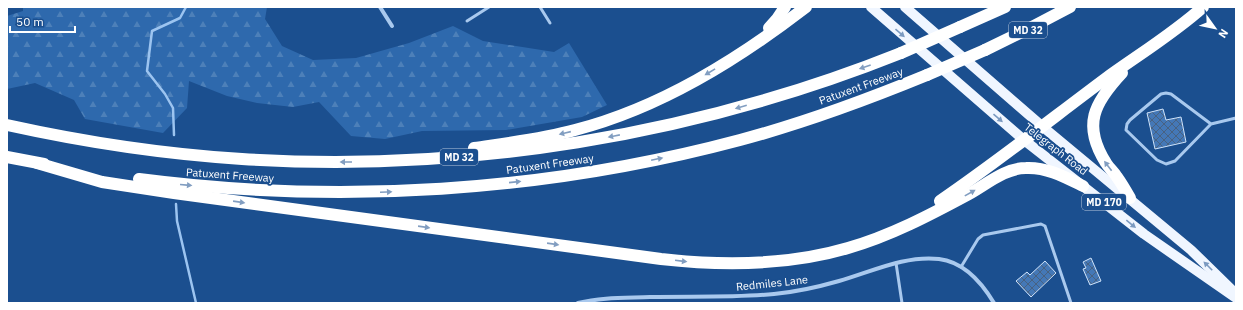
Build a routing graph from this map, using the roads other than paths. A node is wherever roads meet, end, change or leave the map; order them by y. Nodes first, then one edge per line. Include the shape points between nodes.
1 (380, 7) edge
2 (489, 7) edge
3 (540, 7) edge
4 (785, 7) edge
5 (806, 7) edge
6 (871, 7) edge
7 (905, 7) edge
8 (1005, 7) edge
9 (1070, 7) edge
10 (1203, 7) edge
11 (467, 21) dead end
12 (550, 22) dead end
13 (392, 26) dead end
14 (743, 52) junction
15 (1136, 58) junction
16 (1236, 118) edge
17 (1211, 124) junction
18 (7, 125) edge
19 (1043, 127) junction
20 (1024, 140) junction
21 (7, 156) edge
22 (368, 162) junction
23 (37, 163) junction
24 (1084, 186) junction
25 (1130, 198) junction
26 (898, 230) junction
27 (896, 263) junction
28 (961, 267) junction
29 (1236, 294) edge
30 (1236, 298) edge
31 (578, 303) edge
32 (902, 303) edge
33 (994, 303) edge
34 (1071, 303) edge

1 - 13 street
2 - 11 lane
3 - 12 lane
4 - 14 highway via 777,19
5 - 14 highway
6 -> 20 main road, Telegraph Road / MD 170
7 - 19 main road, Telegraph Road / MD 170
8 -> 22 highway, Patuxent Freeway / MD 32, bridge via 866,67 732,110 687,121 535,149 424,160
23 -> 9 highway, Patuxent Freeway / MD 32, bridge via 168,183 301,192 369,193 430,190 544,179 688,153 795,124 927,75 985,50
10 - 15 highway
14 -> 22 highway via 663,98 575,130 534,140
15 - 19 highway
25 -> 15 highway via 1100,153 1093,134 1093,122 1102,97
16 - 17 lane
17 - 17 lane via 1171,94 1166,93 1161,94 1130,120 1126,124 1126,130 1157,160 1166,164 1175,161
22 -> 18 highway, Patuxent Freeway / MD 32 via 242,159 181,154 108,144
19 - 20 highway
19 - 25 main road, Telegraph Road / MD 170
20 - 24 main road, Telegraph Road / MD 170
20 - 26 highway
21 - 23 highway, Patuxent Freeway / MD 32
23 -> 26 highway via 102,182 691,262 752,264 822,255 875,240
26 -> 24 highway via 1014,169 1039,168
24 -> 30 main road, Telegraph Road / MD 170 via 1144,234
29 -> 25 main road, Telegraph Road / MD 170 via 1191,250
27 - 28 street, Redmiles Lane via 930,258
27 - 31 street, Redmiles Lane via 840,281 774,294 599,299
27 - 32 lane
28 - 33 street, Redmiles Lane via 977,279
28 - 34 lane via 983,235 1041,224 1045,226

